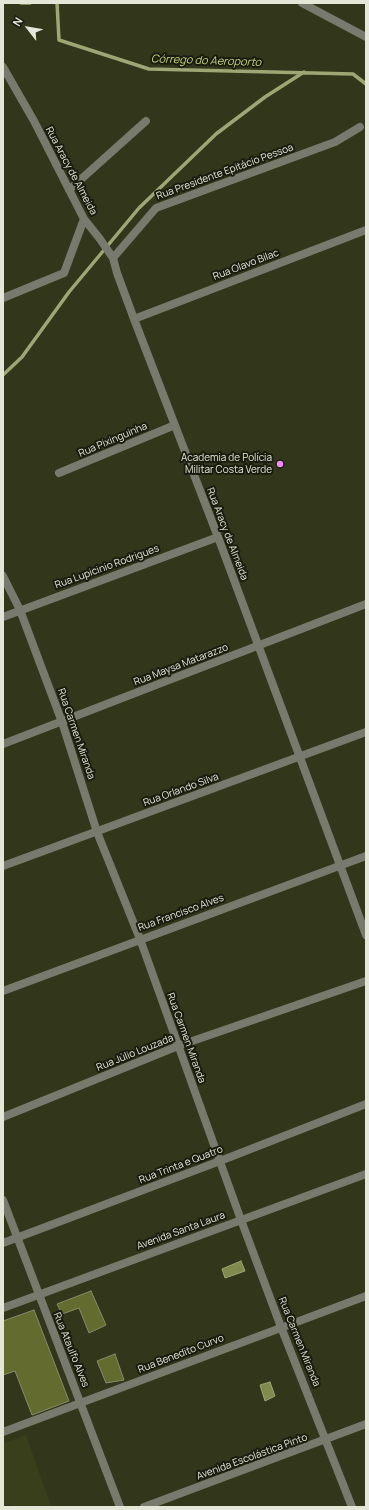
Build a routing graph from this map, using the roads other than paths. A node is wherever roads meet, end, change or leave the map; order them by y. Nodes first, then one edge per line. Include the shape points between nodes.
1 (302, 3) edge
2 (366, 37) edge
3 (3, 67) edge
4 (146, 121) dead end
5 (360, 127) dead end
6 (69, 190) junction
7 (84, 219) junction
8 (366, 230) edge
9 (113, 258) junction
10 (3, 298) edge
11 (134, 319) junction
12 (175, 425) junction
13 (59, 473) dead end
14 (218, 537) junction
15 (3, 576) edge
16 (366, 604) edge
17 (20, 610) junction
18 (3, 616) edge
19 (258, 645) junction
20 (62, 722) junction
21 (366, 732) edge
22 (3, 744) edge
23 (300, 756) junction
24 (97, 832) junction
25 (366, 856) edge
26 (341, 865) junction
27 (3, 866) edge
28 (366, 935) edge
29 (140, 939) junction
30 (366, 981) edge
31 (3, 991) edge
32 (178, 1046) junction
33 (366, 1104) edge
34 (3, 1117) edge
35 (220, 1162) junction
36 (366, 1174) edge
37 (3, 1200) edge
38 (241, 1220) junction
39 (17, 1238) junction
40 (3, 1243) edge
41 (38, 1294) junction
42 (366, 1296) edge
43 (3, 1308) edge
44 (281, 1327) junction
45 (81, 1403) junction
46 (366, 1424) edge
47 (3, 1432) edge
48 (327, 1440) junction
49 (120, 1507) edge
50 (144, 1507) edge
51 (352, 1507) edge

1 - 2 street
3 - 6 street, Rua Aracy de Almeida
4 - 6 street
5 - 9 street, Rua Presidente Epitácio Pessoa via 335,142 156,208
6 - 7 street, Rua Aracy de Almeida
7 - 9 street, Rua Aracy de Almeida
7 - 10 street via 64,273
8 - 11 street, Rua Olavo Bilac
9 - 11 street, Rua Aracy de Almeida
11 - 12 street, Rua Aracy de Almeida
12 - 13 street, Rua Pixinguinha
12 - 14 street, Rua Aracy de Almeida
14 - 17 street, Rua Lupicinio Rodrigues
14 - 19 street, Rua Aracy de Almeida
15 - 17 street, Rua Carmen Miranda
16 - 19 street, Rua Maysa Matarazzo
17 - 18 street, Rua Lupicinio Rodrigues
17 - 20 street, Rua Carmen Miranda
19 - 20 street, Rua Maysa Matarazzo
19 - 23 street, Rua Aracy de Almeida
20 - 22 street, Rua Maysa Matarazzo
20 - 24 street, Rua Carmen Miranda
21 - 23 street, Rua Orlando Silva
23 - 24 street, Rua Orlando Silva
23 - 26 street, Rua Aracy de Almeida
24 - 27 street, Rua Orlando Silva
24 - 29 street, Rua Carmen Miranda
25 - 26 street, Rua Francisco Alves
26 - 28 street, Rua Aracy de Almeida
26 - 29 street, Rua Francisco Alves
29 - 31 street, Rua Francisco Alves
29 - 32 street, Rua Carmen Miranda
30 - 32 street, Rua Júlio Louzada
32 - 34 street, Rua Júlio Louzada
32 - 35 street, Rua Carmen Miranda
33 - 35 street, Rua Trinta e Quatro
35 - 38 street, Rua Carmen Miranda
35 - 39 street, Rua Trinta e Quatro
36 - 38 street, Avenida Santa Laura
37 - 39 street, Rua Ataulfo Alves
38 - 41 street, Avenida Santa Laura
38 - 44 street, Rua Carmen Miranda
39 - 40 street, Rua Trinta e Quatro
39 - 41 street, Rua Ataulfo Alves
41 - 43 street, Avenida Santa Laura
41 - 45 street, Rua Ataulfo Alves
42 - 44 street, Rua Benedito Curvo
44 - 45 street, Rua Benedito Curvo
44 - 48 street, Rua Carmen Miranda
45 - 47 street, Rua Benedito Curvo
45 - 49 street, Rua Ataulfo Alves
46 - 48 street, Avenida Escolástica Pinto
48 - 50 street, Avenida Escolástica Pinto
48 - 51 street, Rua Carmen Miranda

